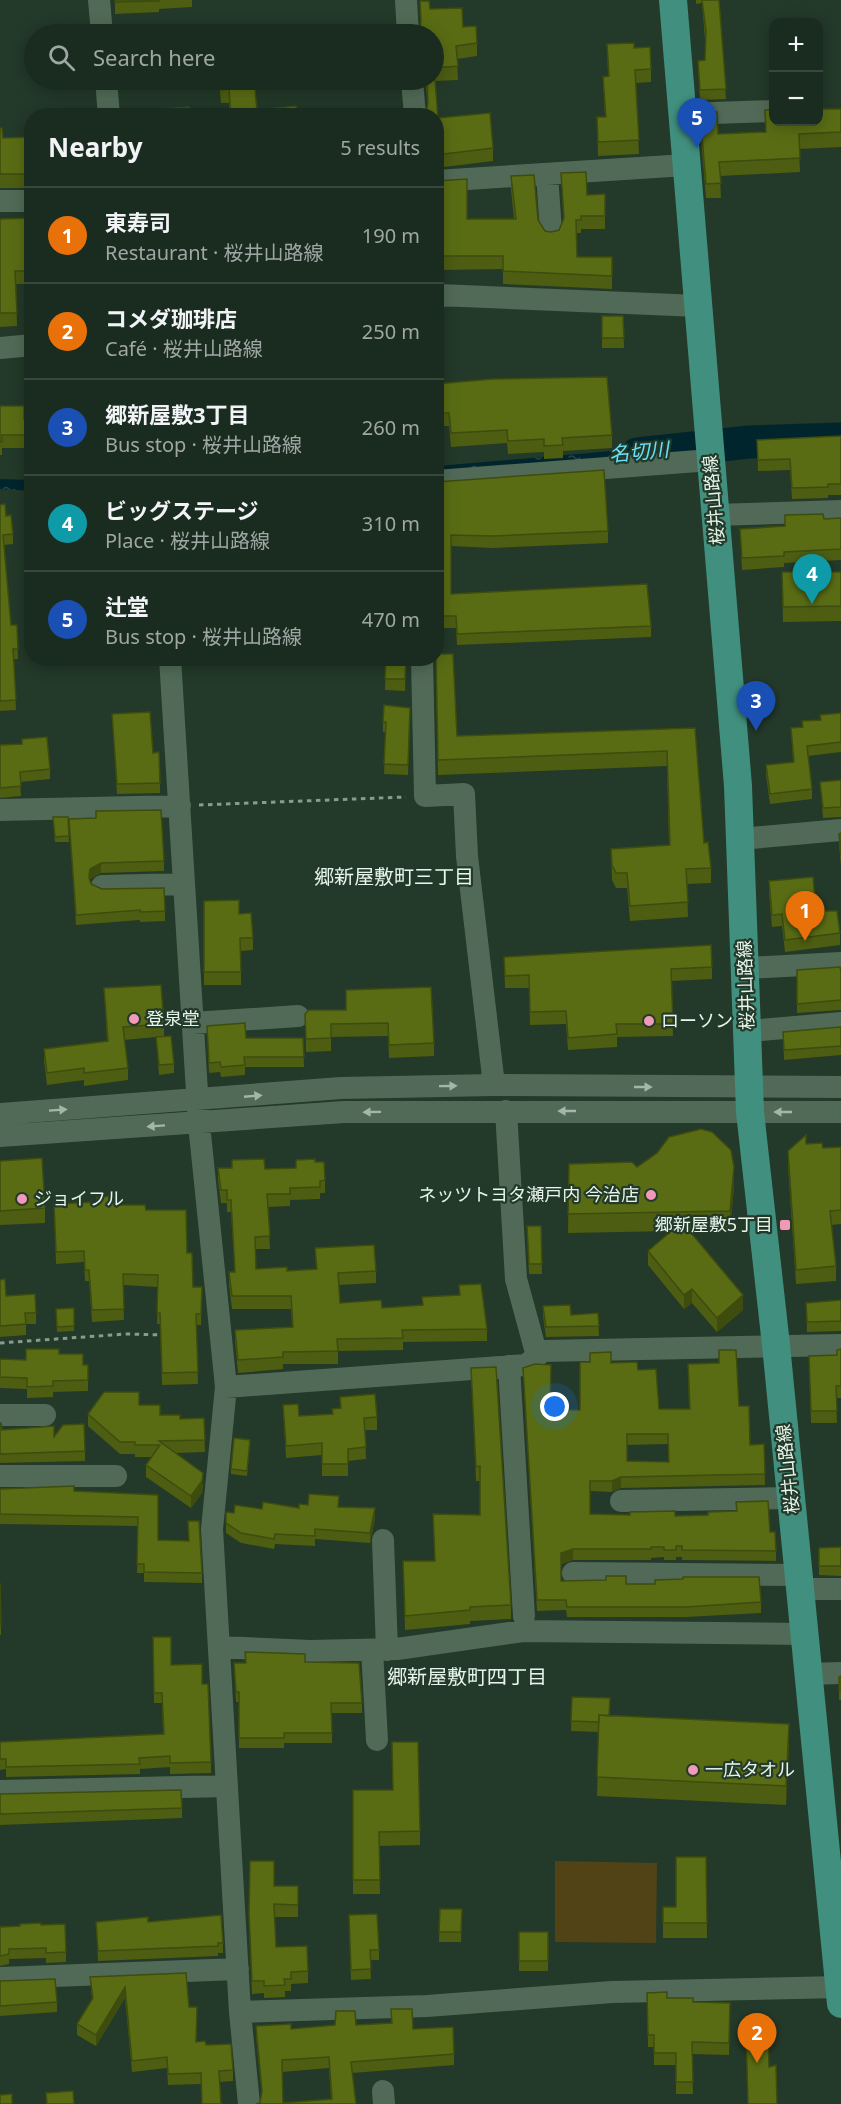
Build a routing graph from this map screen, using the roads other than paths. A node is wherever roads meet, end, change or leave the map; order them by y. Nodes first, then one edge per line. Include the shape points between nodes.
1 (99, 0) edge
2 (406, 0) edge
3 (673, 0) edge
4 (101, 24) edge
5 (407, 24) edge
6 (107, 90) edge
7 (413, 90) edge
8 (108, 108) edge
9 (414, 108) edge
10 (769, 111) edge
11 (684, 114) junction
12 (686, 165) junction
13 (547, 174) junction
14 (444, 180) edge
15 (0, 201) edge
16 (24, 201) edge
17 (551, 232) edge
18 (444, 295) edge
19 (698, 306) junction
20 (24, 346) edge
21 (0, 348) edge
22 (711, 460) junction
23 (444, 480) edge
24 (841, 511) edge
25 (715, 515) junction
26 (171, 666) edge
27 (423, 666) edge
28 (180, 806) junction
29 (0, 810) edge
30 (841, 830) edge
31 (740, 839) junction
32 (184, 884) junction
33 (102, 886) edge
34 (841, 963) edge
35 (746, 968) junction
36 (298, 1016) dead end
37 (193, 1023) junction
38 (841, 1023) edge
39 (749, 1031) junction
40 (494, 1085) junction
41 (841, 1087) edge
42 (198, 1100) junction
43 (750, 1100) junction
44 (506, 1111) junction
45 (841, 1112) edge
46 (0, 1114) edge
47 (199, 1124) junction
48 (0, 1136) edge
49 (776, 1345) junction
50 (841, 1345) edge
51 (537, 1356) junction
52 (509, 1366) junction
53 (226, 1387) junction
54 (0, 1415) edge
55 (45, 1415) dead end
56 (0, 1476) edge
57 (116, 1476) dead end
58 (791, 1498) junction
59 (621, 1501) dead end
60 (383, 1540) dead end
61 (573, 1573) dead end
62 (799, 1582) junction
63 (841, 1589) edge
64 (524, 1616) dead end
65 (804, 1634) junction
66 (219, 1647) junction
67 (380, 1650) junction
68 (841, 1673) edge
69 (809, 1674) junction
70 (376, 1740) dead end
71 (227, 1786) junction
72 (0, 1791) edge
73 (832, 1827) edge
74 (238, 1969) junction
75 (0, 1977) edge
76 (840, 1989) edge
77 (240, 2012) junction
78 (249, 2104) edge

1 - 4 street
2 - 5 street
3 - 11 main road, 桜井山路線
6 - 8 street
7 - 9 street
10 - 11 street
11 - 12 main road, 桜井山路線
12 - 13 street
12 - 19 main road, 桜井山路線
13 - 14 street
13 - 17 street
15 - 16 street
18 - 19 street
19 - 22 main road, 桜井山路線
20 - 21 street
22 - 23 street
22 - 25 main road, 桜井山路線
24 - 25 street
25 - 31 main road, 桜井山路線
26 - 28 street
27 - 40 street via 425,796 464,794 466,856
28 - 29 street
28 - 32 street
30 - 31 street
31 - 35 main road, 桜井山路線
32 - 33 street
32 - 37 street
34 - 35 street
35 - 39 main road, 桜井山路線
36 - 37 street
37 - 42 street
38 - 39 street
39 - 43 main road, 桜井山路線
42 -> 40 street via 341,1088
40 -> 43 street
41 - 43 street
46 -> 42 street
42 - 47 street
43 -> 44 street
45 -> 43 street
43 - 49 main road, 桜井山路線
44 -> 47 street via 344,1112
44 - 51 street via 516,1279
47 -> 48 street
47 - 53 street
49 - 50 street
49 - 51 street via 543,1351
49 - 58 main road, 桜井山路線
51 - 52 street via 526,1365
52 - 53 street
52 - 64 street
53 - 66 street via 212,1529
54 - 55 street
56 - 57 street
58 - 59 street
58 - 62 main road, 桜井山路線
60 - 67 street
61 - 62 street
62 - 63 street
62 - 65 main road, 桜井山路線
65 - 67 street via 523,1631
65 - 69 main road, 桜井山路線
66 - 67 street
66 - 71 street
67 - 70 street
68 - 69 street
69 - 73 main road, 桜井山路線
71 - 72 street
71 - 74 street
73 - 76 main road, 桜井山路線
74 - 75 street
74 - 77 street
76 - 77 street via 612,1992 427,2006
77 - 78 street

